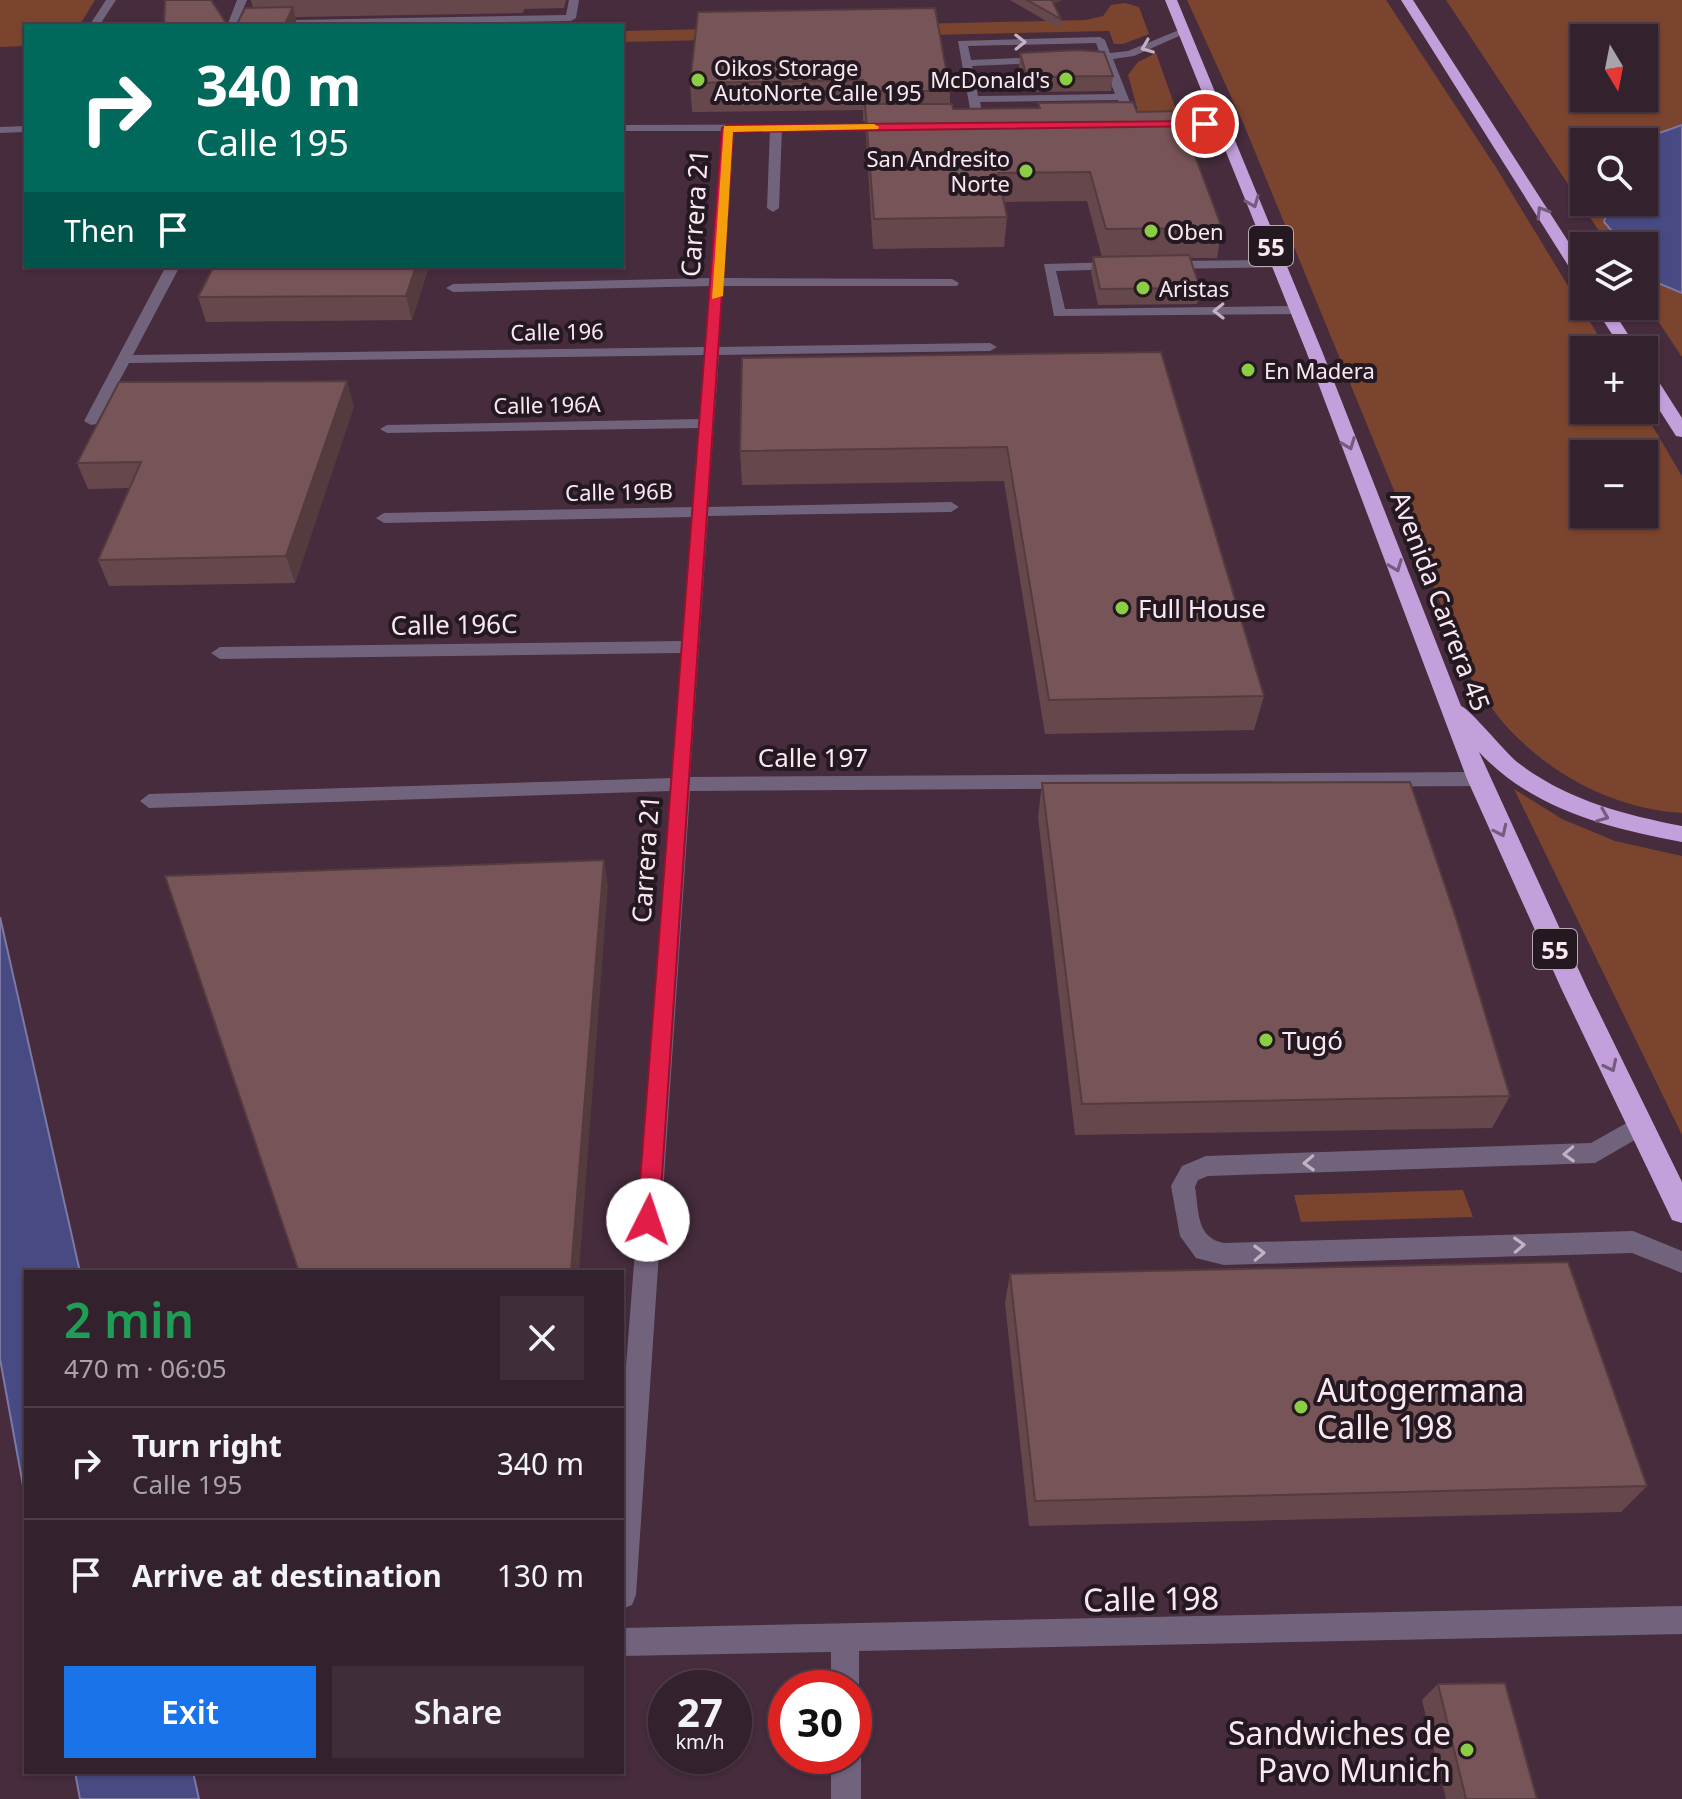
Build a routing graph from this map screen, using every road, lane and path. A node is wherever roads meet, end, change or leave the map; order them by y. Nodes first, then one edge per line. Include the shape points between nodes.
1 (111, 0) edge
2 (242, 0) edge
3 (574, 0) edge
4 (1171, 0) edge
5 (1407, 0) edge
6 (95, 24) edge
7 (1183, 32) junction
8 (1109, 58) junction
9 (966, 63) junction
10 (1123, 97) junction
11 (973, 99) junction
12 (1222, 124) junction
13 (1117, 125) edge
14 (1133, 125) junction
15 (979, 126) junction
16 (995, 126) edge
17 (901, 127) edge
18 (964, 127) edge
19 (624, 128) edge
20 (728, 128) junction
21 (776, 128) junction
22 (24, 129) edge
23 (0, 130) edge
24 (773, 208) dead end
25 (1570, 256) edge
26 (1278, 264) junction
27 (172, 268) edge
28 (718, 282) junction
29 (952, 283) dead end
30 (453, 288) dead end
31 (1297, 310) junction
32 (990, 347) dead end
33 (713, 351) junction
34 (124, 359) junction
35 (1658, 394) edge
36 (91, 421) dead end
37 (708, 423) junction
38 (387, 429) dead end
39 (1682, 432) edge
40 (951, 507) dead end
41 (700, 511) junction
42 (384, 518) dead end
43 (689, 647) junction
44 (220, 653) dead end
45 (1438, 681) junction
46 (1478, 779) junction
47 (678, 784) junction
48 (149, 801) dead end
49 (1682, 834) edge
50 (1639, 1126) junction
51 (1682, 1211) edge
52 (1682, 1262) edge
53 (624, 1566) edge
54 (1682, 1620) edge
55 (845, 1638) junction
56 (624, 1642) edge
57 (845, 1670) edge
58 (846, 1774) edge
59 (846, 1799) edge

1 - 6 street
2 - 3 street via 231,24 571,18
4 - 7 highway, Avenida Carrera 45 / 55
25 -> 5 highway
7 -> 8 street
7 - 12 highway, Avenida Carrera 45 / 55
8 - 9 street
9 -> 8 street via 962,43 1100,40
8 - 10 street
9 - 11 street
10 - 11 street
10 - 14 street
11 - 15 street
12 - 14 street
12 -> 26 highway, Avenida Carrera 45 / 55
13 - 14 street
15 - 16 street
15 - 18 street
17 - 21 street
19 - 20 street
20 - 21 street
20 - 28 street, Carrera 21
21 - 24 street
22 - 23 street
26 - 31 highway, Avenida Carrera 45 / 55
31 -> 26 street via 1059,313 1049,267
27 - 34 street
28 - 29 street
28 - 30 street
28 - 33 street, Carrera 21
31 -> 45 highway, Avenida Carrera 45 / 55
32 - 33 street, Calle 196
33 - 34 street, Calle 196
33 - 37 street, Carrera 21
34 - 36 street
35 - 39 highway
37 - 38 street, Calle 196A
37 - 41 street, Carrera 21
40 - 41 street, Calle 196B
41 - 42 street, Calle 196B
41 - 43 street, Carrera 21
43 - 44 street, Calle 196C
43 - 47 street, Carrera 21
45 - 46 highway, Avenida Carrera 45 / 55
45 -> 49 highway via 1501,761 1554,796 1619,822
46 - 47 street, Calle 197
46 -> 50 highway, Avenida Carrera 45 / 55
47 - 48 street, Calle 197
47 - 53 street, Carrera 21
50 - 51 highway, Avenida Carrera 45 / 55
50 -> 52 street via 1595,1153 1206,1166 1190,1173 1183,1186 1192,1236 1204,1250 1224,1254 1633,1242
54 - 55 street, Calle 198
55 - 56 street, Calle 198
55 - 57 street
58 - 59 street

